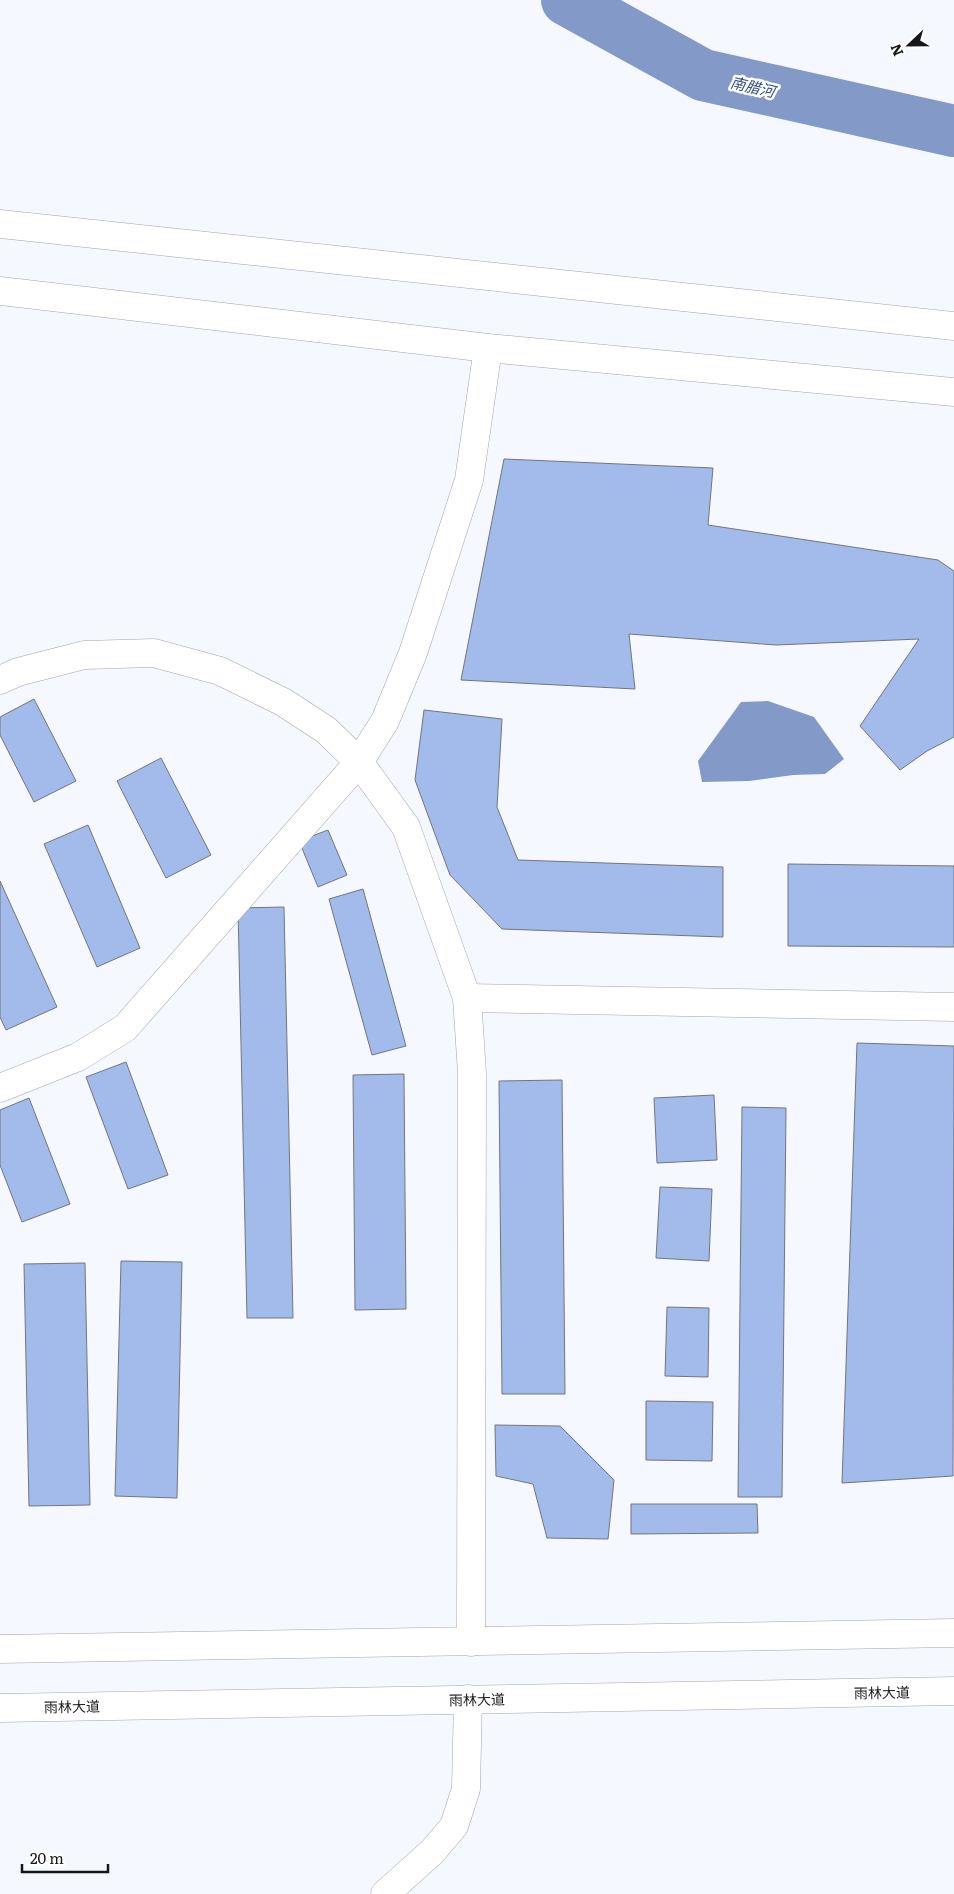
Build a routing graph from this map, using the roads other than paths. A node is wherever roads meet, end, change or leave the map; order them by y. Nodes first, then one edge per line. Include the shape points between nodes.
1 (0, 224) edge
2 (0, 291) edge
3 (954, 326) edge
4 (488, 348) junction
5 (954, 392) edge
6 (0, 680) edge
7 (359, 762) junction
8 (467, 998) junction
9 (954, 1007) edge
10 (0, 1088) edge
11 (954, 1633) edge
12 (471, 1642) junction
13 (0, 1650) edge
14 (954, 1691) edge
15 (468, 1699) junction
16 (0, 1708) edge
17 (385, 1894) edge

1 - 3 main road
2 - 4 main road
4 - 5 main road
4 - 7 main road via 468,480 413,653 385,720
6 - 7 main road via 18,672 84,655 154,653 220,671 283,702 326,730
7 - 8 main road via 406,827
7 - 10 main road via 125,1028 78,1057
8 - 9 main road
8 - 12 main road via 472,1073
11 - 12 main road
12 - 13 main road
14 - 15 main road, 雨林大道
15 - 16 main road, 雨林大道
15 - 17 main road via 466,1789 454,1826 432,1852

